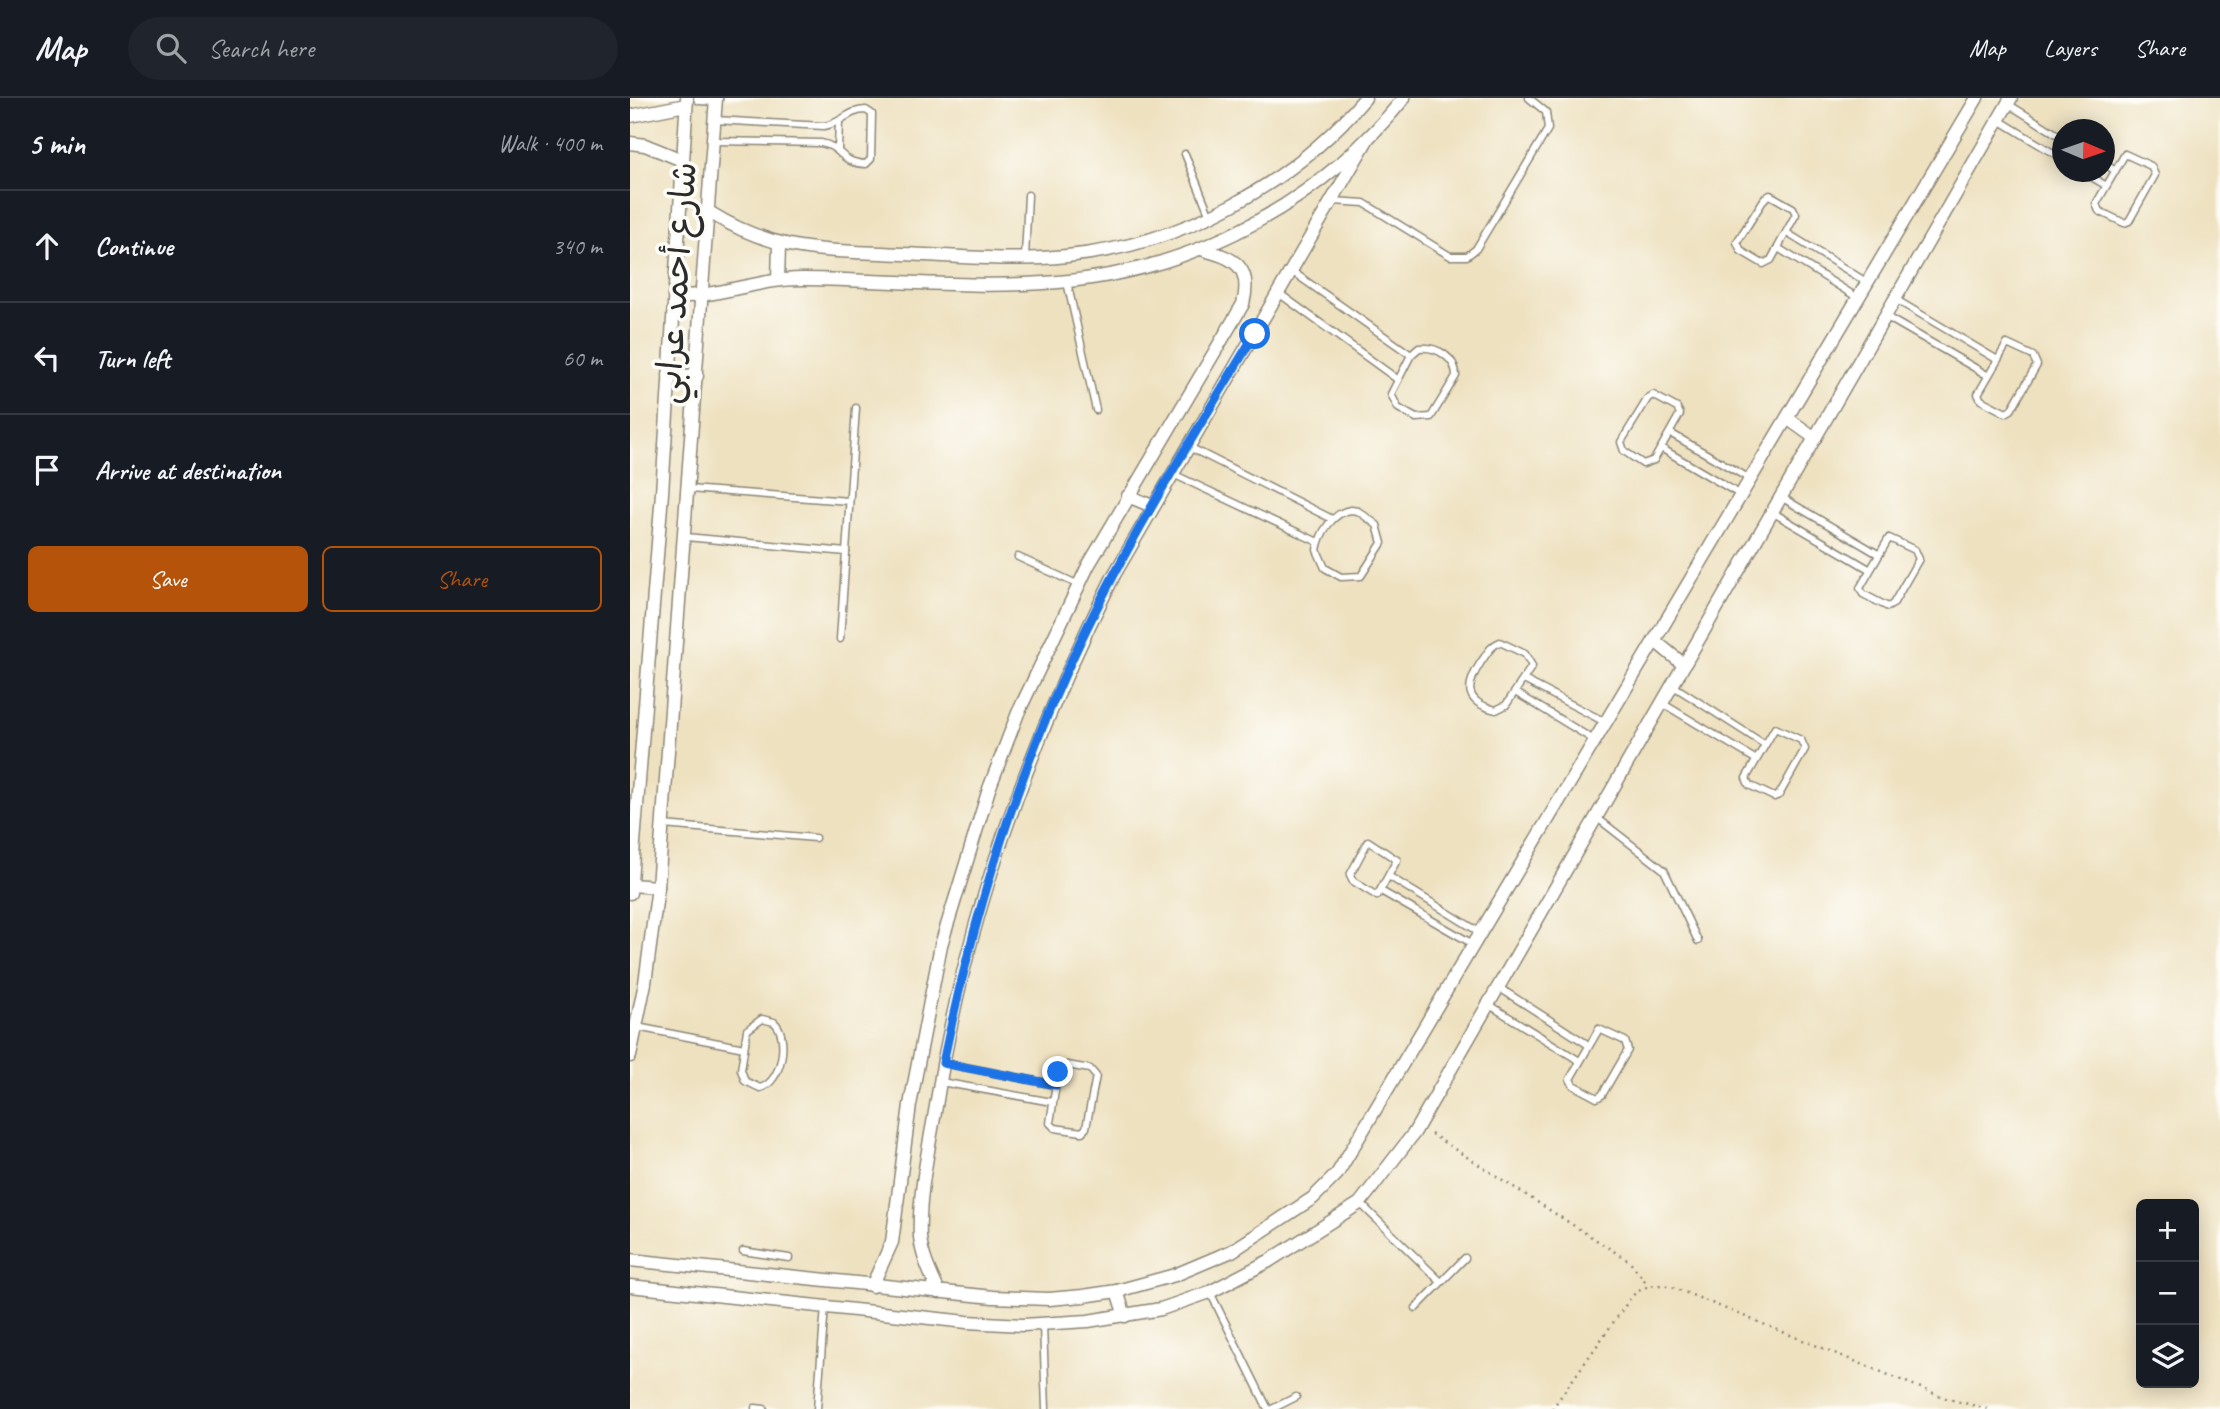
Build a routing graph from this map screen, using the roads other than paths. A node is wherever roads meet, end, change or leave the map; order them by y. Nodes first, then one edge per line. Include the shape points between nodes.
1 (700, 98) edge
2 (1365, 98) edge
3 (1404, 98) edge
4 (1529, 98) edge
5 (716, 99) edge
6 (1971, 100) edge
7 (2009, 101) edge
8 (687, 102) edge
9 (630, 116) edge
10 (715, 120) junction
11 (1998, 120) junction
12 (839, 121) junction
13 (2052, 130) edge
14 (1367, 140) junction
15 (714, 141) junction
16 (630, 143) edge
17 (838, 150) junction
18 (2052, 152) edge
19 (1185, 154) dead end
20 (682, 160) junction
21 (2115, 168) edge
22 (2100, 182) edge
23 (2107, 182) edge
24 (2105, 185) junction
25 (1028, 195) dead end
26 (1333, 201) junction
27 (709, 212) junction
28 (1210, 216) junction
29 (1787, 233) junction
30 (779, 245) junction
31 (1201, 248) junction
32 (1778, 248) junction
33 (1025, 258) junction
34 (1293, 272) junction
35 (779, 280) junction
36 (1067, 281) junction
37 (1868, 283) junction
38 (1280, 294) junction
39 (674, 296) junction
40 (703, 297) junction
41 (1858, 298) junction
42 (1895, 299) junction
43 (1885, 316) junction
44 (1411, 355) junction
45 (1996, 359) junction
46 (669, 375) junction
47 (1987, 375) junction
48 (697, 376) junction
49 (1396, 379) junction
50 (856, 408) dead end
51 (1096, 410) dead end
52 (1787, 418) junction
53 (1670, 433) junction
54 (1815, 438) junction
55 (1187, 446) junction
56 (1661, 449) junction
57 (1173, 474) junction
58 (1750, 479) junction
59 (690, 489) junction
60 (1128, 495) junction
61 (1741, 495) junction
62 (1781, 497) junction
63 (849, 501) junction
64 (1152, 506) junction
65 (1772, 512) junction
66 (1332, 519) junction
67 (686, 537) junction
68 (1318, 542) junction
69 (846, 552) junction
70 (1878, 554) junction
71 (1018, 557) dead end
72 (1869, 569) junction
73 (1079, 584) junction
74 (840, 639) dead end
75 (1655, 641) junction
76 (1684, 666) junction
77 (1524, 680) junction
78 (1672, 685) junction
79 (1516, 692) junction
80 (1662, 703) junction
81 (1607, 723) junction
82 (1595, 741) junction
83 (1764, 744) junction
84 (1755, 759) junction
85 (1596, 817) junction
86 (663, 825) junction
87 (815, 838) dead end
88 (1390, 877) junction
89 (657, 887) junction
90 (631, 889) edge
91 (1381, 891) junction
92 (1481, 933) junction
93 (1698, 942) dead end
94 (1474, 944) junction
95 (1498, 987) junction
96 (1488, 1004) junction
97 (634, 1022) edge
98 (1587, 1044) junction
99 (744, 1048) junction
100 (630, 1056) edge
101 (1578, 1060) junction
102 (943, 1063) junction
103 (940, 1081) junction
104 (1056, 1085) junction
105 (1052, 1102) junction
106 (1360, 1203) junction
107 (743, 1251) dead end
108 (765, 1254) junction
109 (789, 1258) dead end
110 (1465, 1258) dead end
111 (630, 1261) edge
112 (762, 1275) junction
113 (1441, 1282) junction
114 (630, 1286) edge
115 (872, 1286) junction
116 (1117, 1291) junction
117 (939, 1292) junction
118 (1210, 1292) junction
119 (825, 1307) junction
120 (1416, 1308) dead end
121 (1125, 1316) junction
122 (1043, 1325) junction
123 (1296, 1397) dead end
124 (755, 1408) edge
125 (764, 1409) edge
126 (817, 1409) edge
127 (1046, 1409) edge
128 (1270, 1409) edge

1 - 5 street
2 - 28 street via 1293,166
3 - 14 street
4 - 26 lane via 1546,112 1548,129 1476,249 1467,256 1450,256 1364,203
5 - 10 street, شارع أحمد عرابي
6 - 37 street
7 - 11 street
7 - 13 lane
8 - 9 street
8 - 20 street
10 - 12 lane via 824,126
10 - 15 street, شارع أحمد عرابي
11 - 18 lane
11 - 42 street
12 - 17 lane
12 - 17 lane via 854,110 871,112 872,159 866,164 853,163
14 - 26 street
14 - 31 street via 1300,195
15 - 17 lane via 821,143
15 - 27 street, شارع أحمد عرابي
16 - 20 street
19 - 28 lane
20 - 39 street
21 - 24 lane via 2128,154 2155,172 2127,223 2097,208
22 - 24 lane
23 - 24 lane
25 - 33 lane
26 - 34 street
27 - 30 street via 744,233
27 - 40 street, شارع أحمد عرابي
28 - 33 street via 1127,246
29 - 32 lane
29 - 32 lane via 1795,211 1767,196 1738,239 1738,246 1763,264
29 - 37 lane
30 - 33 street
30 - 35 street
31 - 36 street via 1135,270
31 - 60 street via 1238,263 1246,283 1243,303
32 - 41 lane
34 - 38 street
34 - 44 lane
35 - 36 street
35 - 40 street
36 - 51 lane
37 - 41 street
38 - 49 lane
38 - 55 street
39 - 40 street
39 - 46 street
40 - 48 street, شارع أحمد عرابي
41 - 52 street
42 - 43 street
42 - 45 lane
43 - 47 lane
43 - 54 street
44 - 49 lane
44 - 49 lane via 1419,348 1432,348 1456,369 1431,417 1416,418 1398,408 1391,394
45 - 47 lane
45 - 47 lane via 2010,343 2037,361 2009,412 1979,398
46 - 48 street
46 - 90 street
48 - 59 street, شارع أحمد عرابي
50 - 63 lane
52 - 54 street
52 - 58 street
53 - 56 lane
53 - 56 lane via 1679,411 1650,396 1621,446 1647,464
53 - 58 lane
54 - 62 street
55 - 57 street
55 - 66 lane
56 - 61 lane
57 - 64 street
57 - 68 lane
58 - 61 street
59 - 63 lane
59 - 67 street, شارع أحمد عرابي
60 - 64 street
60 - 73 street
61 - 75 street
62 - 65 street
62 - 70 lane
63 - 69 lane
64 - 102 street via 1080,642 1021,782 975,926
65 - 72 lane
65 - 76 street
66 - 68 lane
66 - 68 lane via 1342,511 1359,511 1377,525 1381,543 1361,576 1350,579 1325,568
67 - 69 lane
67 - 86 street, شارع أحمد عرابي
69 - 74 lane
70 - 72 lane
70 - 72 lane via 1892,538 1919,555 1891,606 1884,607 1861,592
71 - 73 lane
73 - 115 street via 1018,713 963,867 923,1025 892,1242
75 - 76 street
75 - 81 street
76 - 78 street
77 - 79 lane
77 - 79 lane via 1532,666 1529,657 1500,642 1492,646 1469,683 1471,695 1492,710 1504,708
77 - 81 lane
78 - 80 street
78 - 83 lane
79 - 82 lane
80 - 84 lane
80 - 85 street
81 - 82 street
82 - 92 street
83 - 84 lane
83 - 84 lane via 1778,728 1805,746 1777,797 1747,782
85 - 93 lane via 1664,870
85 - 95 street
86 - 87 lane
86 - 89 street, شارع أحمد عرابي
88 - 91 lane
88 - 91 lane via 1396,856 1368,841 1350,878 1375,896
88 - 92 lane
89 - 90 street
89 - 97 street, شارع أحمد عرابي
91 - 94 lane
92 - 94 street
94 - 116 street via 1337,1174 1318,1193 1232,1251 1175,1275
95 - 96 street
95 - 98 lane
96 - 101 lane
96 - 106 street via 1414,1133
97 - 99 lane
97 - 100 street, شارع أحمد عرابي
98 - 101 lane
98 - 101 lane via 1601,1029 1628,1046 1600,1097 1570,1083
99 - 99 lane via 741,1070 745,1081 755,1088 771,1085 777,1076 783,1036 779,1026 769,1020 755,1021 747,1030
102 - 103 street
102 - 104 lane
103 - 105 lane
103 - 117 street via 920,1223 923,1253
104 - 105 lane
104 - 105 lane via 1063,1065 1095,1073 1085,1130 1079,1133 1052,1126
106 - 113 lane
106 - 118 street
107 - 108 lane
108 - 109 lane
108 - 112 lane
110 - 113 lane
111 - 112 street
112 - 115 street
113 - 120 lane
114 - 119 street
115 - 117 street
116 - 117 street via 1049,1299
116 - 121 street
118 - 121 street
118 - 128 lane
119 - 122 street
119 - 126 lane
121 - 122 street
122 - 127 lane
123 - 128 lane
124 - 125 lane

